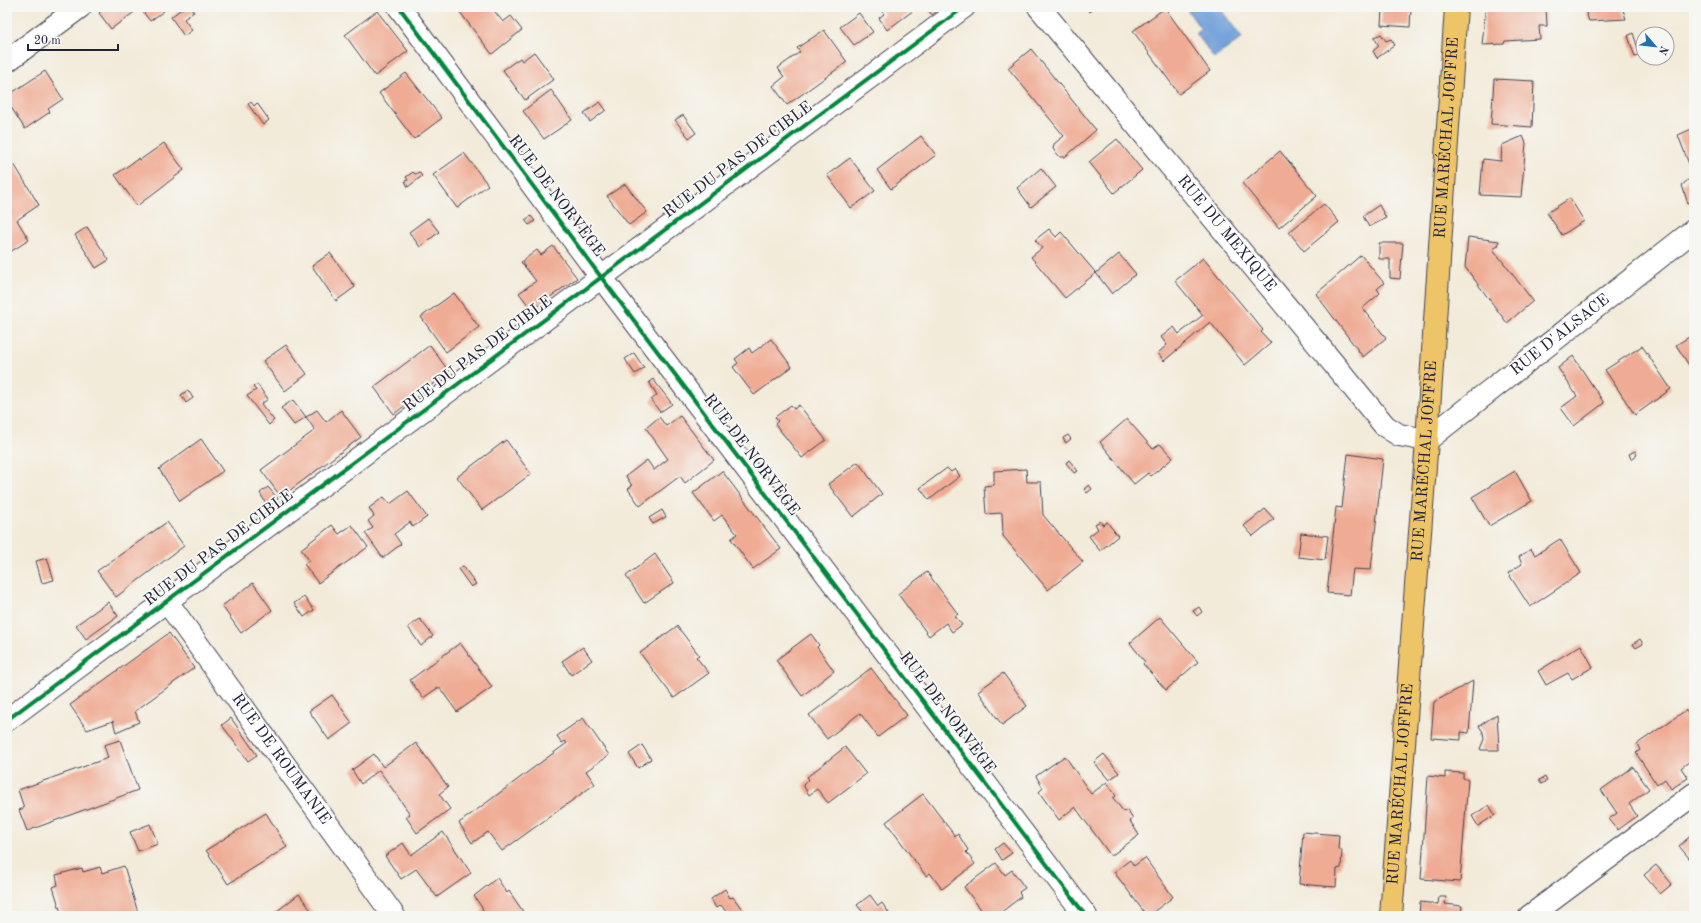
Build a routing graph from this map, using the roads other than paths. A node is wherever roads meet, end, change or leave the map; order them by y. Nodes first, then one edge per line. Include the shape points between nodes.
1 (80, 7) edge
2 (399, 7) edge
3 (964, 7) edge
4 (1039, 7) edge
5 (1456, 7) edge
6 (7, 61) edge
7 (1694, 230) edge
8 (601, 277) junction
9 (1427, 440) junction
10 (167, 602) junction
11 (7, 720) edge
12 (1694, 794) edge
13 (394, 916) edge
14 (1086, 916) edge
15 (1391, 916) edge
16 (1530, 916) edge

1 - 6 street
2 - 8 street, RUE DE NORVÈGE
3 - 8 street, RUE DU PAS DE CIBLE
4 - 9 street, RUE DU MEXIQUE via 1385,426 1399,435
5 - 9 main road, RUE MARÉCHAL JOFFRE
7 - 9 street, RUE D'ALSACE
8 - 10 street, RUE DU PAS DE CIBLE
8 - 14 street, RUE DE NORVÈGE
9 - 15 main road, RUE MARÉCHAL JOFFRE
10 - 11 street, RUE DU PAS DE CIBLE
10 - 13 street, RUE DE ROUMANIE
12 - 16 street

